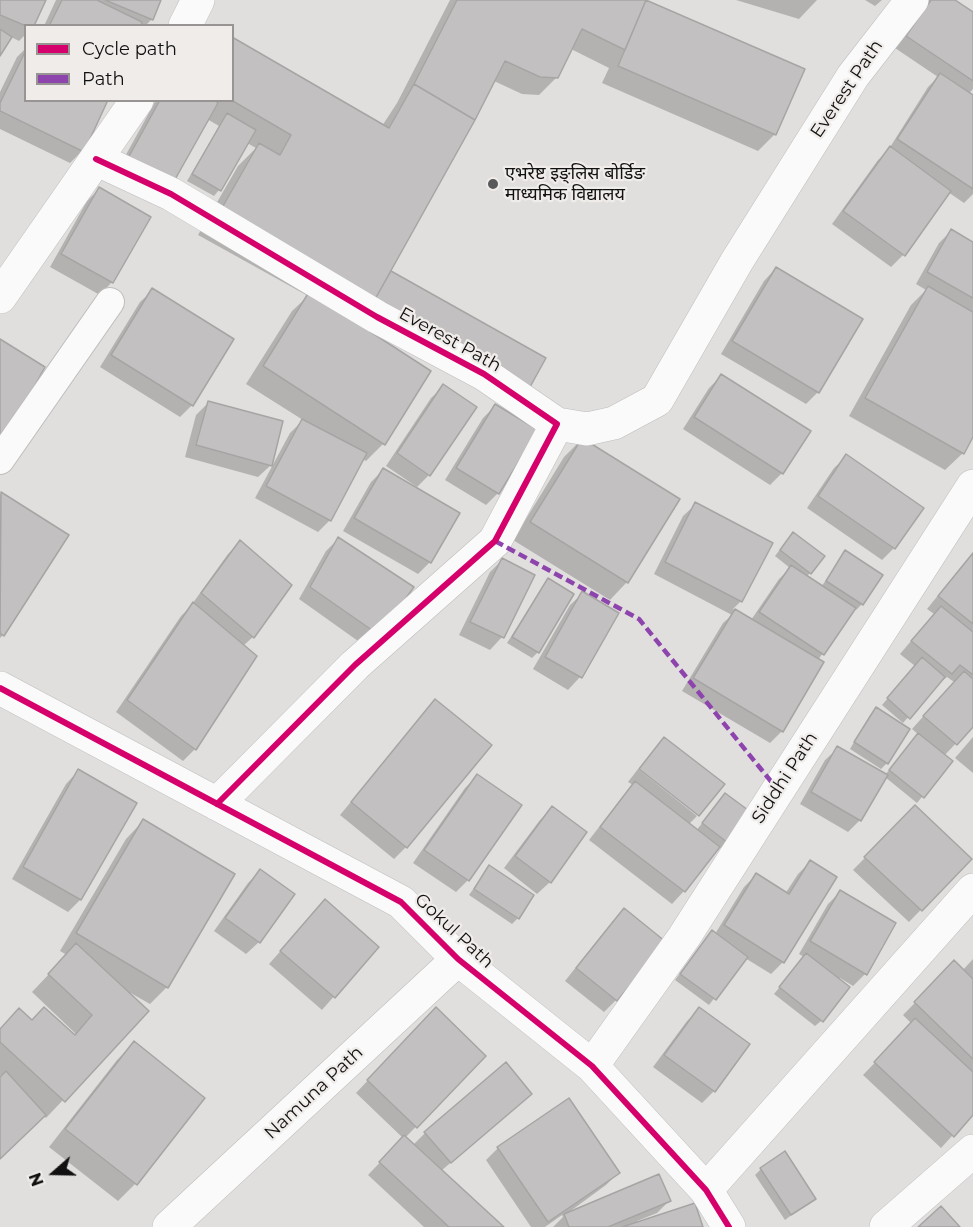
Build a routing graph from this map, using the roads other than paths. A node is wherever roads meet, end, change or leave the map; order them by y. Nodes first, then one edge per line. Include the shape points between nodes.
1 (198, 0) edge
2 (912, 0) edge
3 (186, 24) edge
4 (136, 102) edge
5 (96, 159) junction
6 (0, 297) edge
7 (110, 302) dead end
8 (557, 424) junction
9 (0, 460) edge
10 (973, 486) edge
11 (0, 688) edge
12 (218, 804) junction
13 (973, 890) edge
14 (458, 959) junction
15 (592, 1066) junction
16 (973, 1151) edge
17 (706, 1190) junction
18 (169, 1227) edge
19 (729, 1227) edge
20 (886, 1227) edge

1 - 3 street
2 - 8 street, Everest Path via 853,76 737,261 657,400 614,423 587,429
4 - 5 street
5 - 6 street
5 - 8 street, Everest Path via 171,194 377,317 484,374
7 - 9 lane
8 - 12 street via 495,540 355,665
10 - 15 street, Siddhi Path via 684,937
11 - 12 street, Gokul Path
12 - 14 street, Gokul Path via 401,902
13 - 17 street
14 - 15 street, Gokul Path
14 - 18 street, Namuna Path
15 - 17 street, Gokul Path
16 - 20 street
17 - 19 street, Gokul Path

